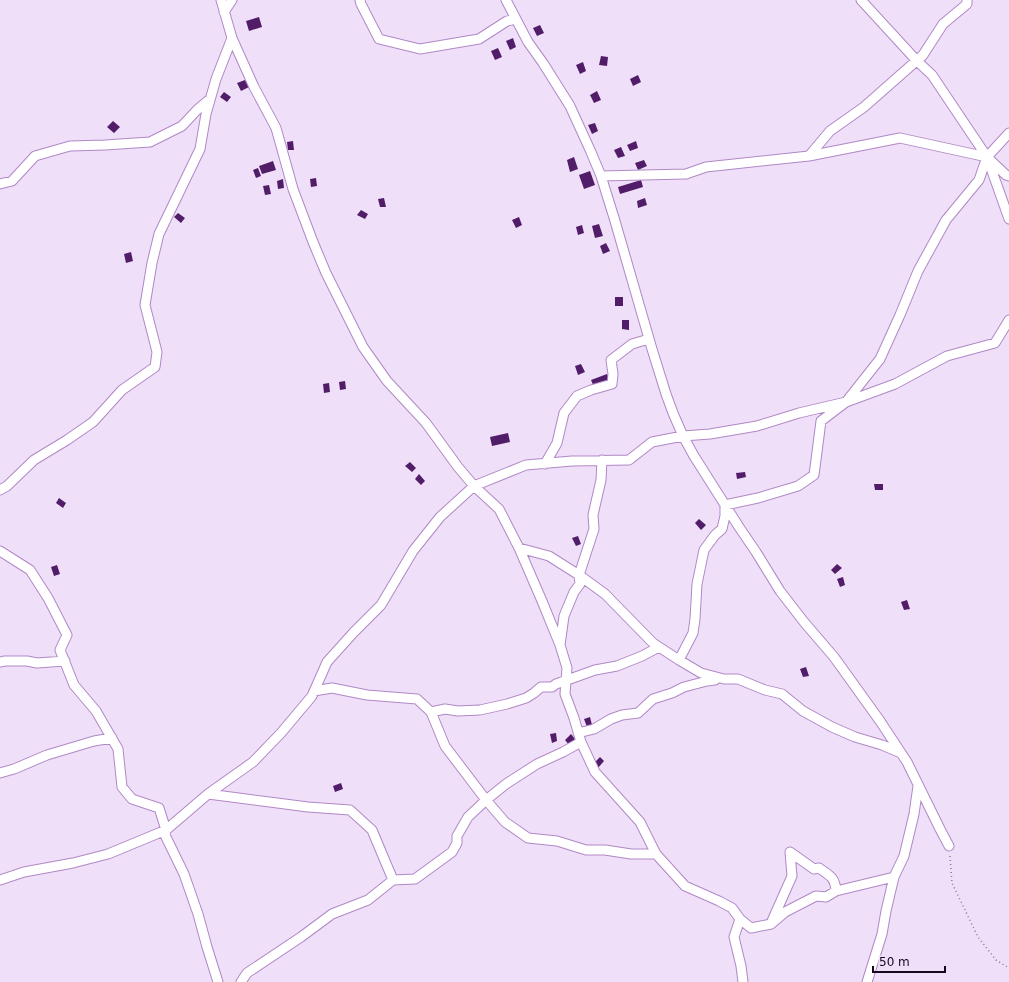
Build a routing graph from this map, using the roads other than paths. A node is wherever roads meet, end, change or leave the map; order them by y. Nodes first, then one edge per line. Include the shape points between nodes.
1 (221, 0) edge
2 (232, 0) edge
3 (360, 0) edge
4 (506, 0) edge
5 (861, 0) edge
6 (967, 0) edge
7 (224, 12) junction
8 (516, 19) junction
9 (232, 38) junction
10 (917, 61) junction
11 (210, 99) junction
12 (1009, 133) edge
13 (809, 156) junction
14 (987, 157) junction
15 (601, 176) junction
16 (1009, 176) edge
17 (0, 184) edge
18 (1009, 219) edge
19 (1009, 320) edge
20 (649, 339) junction
21 (846, 402) junction
22 (683, 436) junction
23 (602, 460) junction
24 (545, 464) junction
25 (474, 486) junction
26 (0, 490) edge
27 (725, 505) junction
28 (519, 548) junction
29 (0, 551) edge
30 (579, 575) junction
31 (560, 645) junction
32 (659, 647) junction
33 (679, 660) junction
34 (64, 661) junction
35 (0, 662) edge
36 (724, 679) junction
37 (566, 681) junction
38 (314, 691) junction
39 (431, 712) junction
40 (580, 737) junction
41 (112, 738) junction
42 (901, 753) junction
43 (0, 773) edge
44 (918, 786) junction
45 (208, 794) junction
46 (486, 800) junction
47 (166, 830) junction
48 (949, 846) road end
49 (656, 854) junction
50 (894, 877) junction
51 (0, 880) edge
52 (393, 880) junction
53 (836, 891) junction
54 (740, 919) junction
55 (771, 924) junction
56 (218, 982) edge
57 (241, 982) edge
58 (743, 982) edge
59 (867, 982) edge

1 - 7 street
2 - 7 street
3 - 8 street via 380,39 420,49 479,39 507,21
4 - 8 street
5 - 10 street
6 - 10 street via 967,4 944,24
7 - 9 street
8 - 15 street via 570,106
9 - 11 street
9 - 25 street via 276,128 293,189 326,274 363,347 387,381 426,423
10 - 13 street via 864,107 830,131
10 - 14 street via 932,75
11 - 17 street via 182,126 150,142 70,146 35,156 12,181
11 - 26 street via 200,149 159,234 152,263 145,305 157,352 155,367 122,390 93,422 34,460
12 - 14 street
13 - 14 street via 900,138
13 - 15 street via 706,167 686,174
14 - 16 street
14 - 18 street
14 - 21 street via 979,180 946,220 918,271 880,360
15 - 20 street
19 - 21 street via 995,344 947,356 895,384
20 - 22 street via 675,420
20 - 24 street via 632,344 611,360 614,374 612,384 577,396 564,413 557,443
21 - 22 street via 757,426
21 - 27 street via 821,421 814,475 798,486
22 - 23 street via 652,442 629,460
22 - 27 street
23 - 24 street
23 - 30 street via 601,480 593,515 594,529
24 - 25 street via 526,465
25 - 28 street via 499,509
25 - 38 street via 440,517 413,551 381,605 327,662
27 - 33 street via 722,529 704,550 697,584 693,632
27 - 42 street via 780,591 834,656
28 - 30 street via 550,556
28 - 31 street
29 - 34 street via 30,570 48,598 68,636 60,650
30 - 31 street via 580,584 564,616
30 - 32 street via 605,594
31 - 37 street via 567,668
32 - 33 street
32 - 37 street via 617,666 595,670
33 - 36 street via 700,673
34 - 35 street via 37,664 27,661
34 - 41 street via 74,685 96,711
36 - 40 street via 684,687 653,699 638,713 611,719
36 - 42 street via 738,679 782,694 803,711 832,727
37 - 39 street via 552,687 541,687 526,698 507,704 480,710 445,709
37 - 40 street via 565,694
38 - 39 street via 332,688 366,695 416,699
38 - 45 street via 285,728 253,762
39 - 46 street via 445,746
40 - 46 street via 564,752 537,764
40 - 49 street via 595,772 640,822
41 - 43 street via 46,754
41 - 47 street via 118,749 122,787 132,799 159,808
42 - 44 street
44 - 48 street
44 - 50 street via 904,856
45 - 47 street
45 - 52 street via 350,810 372,830
46 - 49 street via 505,822 528,838 557,841 586,850
46 - 52 street via 468,817 457,836 457,844 452,852 415,879
47 - 51 street via 108,854 24,872
47 - 56 street via 165,835 184,874 198,914
49 - 54 street via 685,886 732,908
50 - 53 street
50 - 59 street via 882,934
52 - 57 street via 368,900 332,914 247,973
53 - 55 street via 826,897 816,896 785,912
53 - 55 street via 832,877 819,868 814,869 790,852 792,876
54 - 55 street via 751,928
54 - 58 street via 734,937

